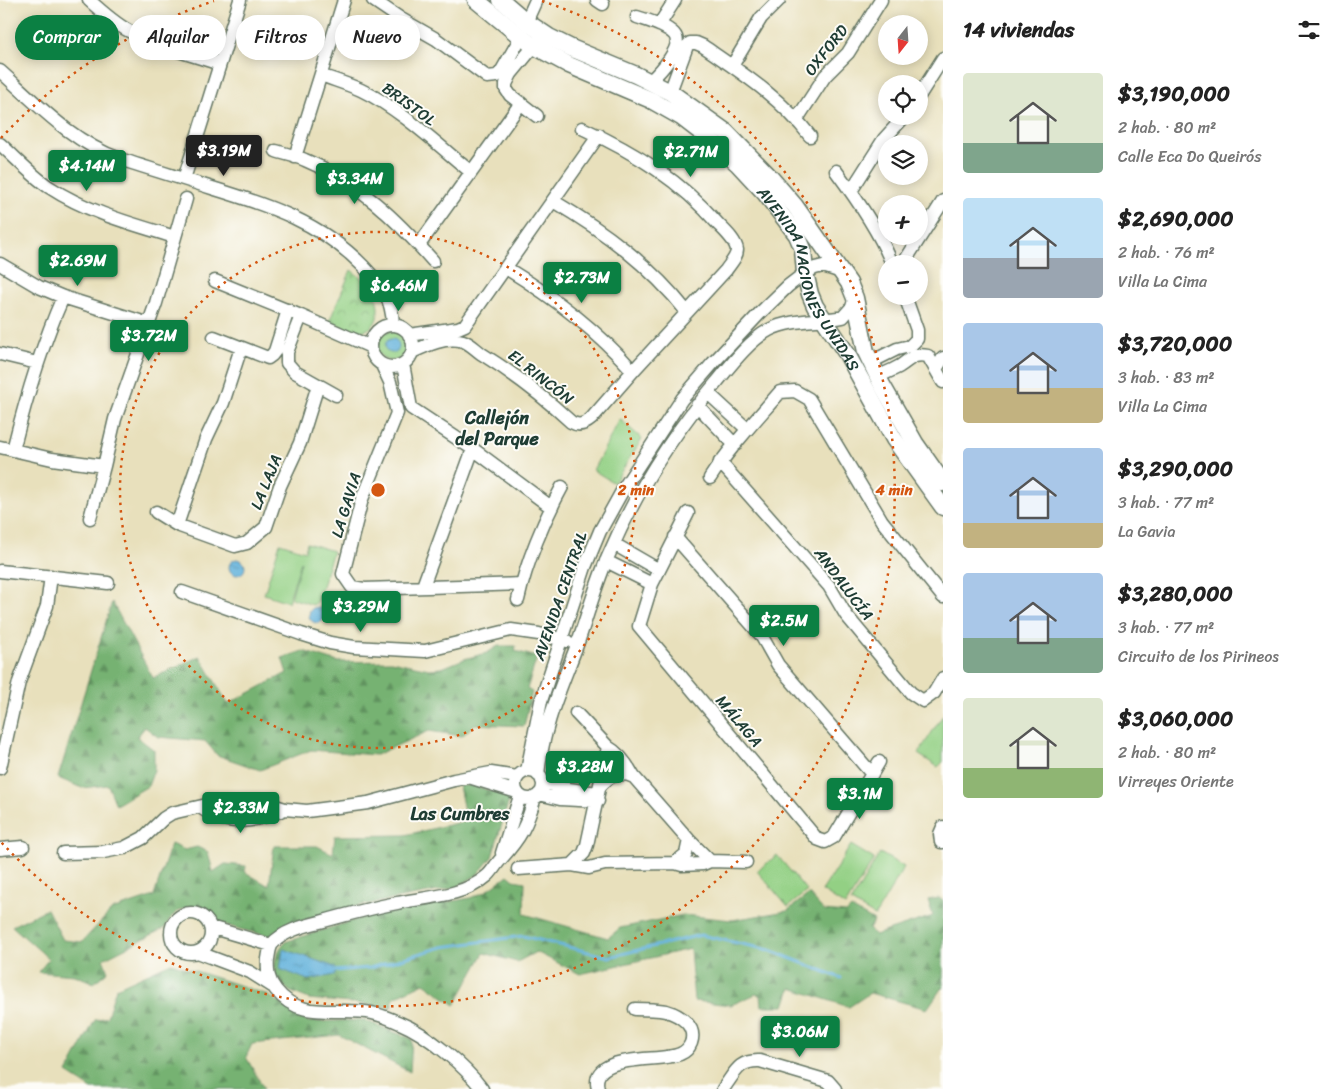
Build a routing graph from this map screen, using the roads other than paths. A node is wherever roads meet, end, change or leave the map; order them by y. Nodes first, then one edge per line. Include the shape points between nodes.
1 (89, 0) edge
2 (240, 0) edge
3 (344, 0) edge
4 (374, 0) edge
5 (476, 0) edge
6 (536, 0) edge
7 (675, 0) edge
8 (779, 0) edge
9 (881, 0) edge
10 (510, 3) edge
11 (637, 17) dead end
12 (659, 25) junction
13 (531, 35) junction
14 (943, 58) edge
15 (220, 64) junction
16 (732, 66) junction
17 (0, 71) edge
18 (321, 75) junction
19 (650, 81) junction
20 (928, 82) edge
21 (670, 92) junction
22 (521, 103) junction
23 (538, 116) dead end
24 (797, 119) junction
25 (897, 125) edge
26 (582, 128) dead end
27 (599, 135) junction
28 (810, 136) dead end
29 (0, 144) edge
30 (276, 151) dead end
31 (295, 157) junction
32 (836, 171) dead end
33 (471, 172) junction
34 (184, 179) junction
35 (851, 191) junction
36 (186, 199) dead end
37 (553, 201) junction
38 (943, 201) edge
39 (175, 237) junction
40 (419, 245) junction
41 (889, 255) edge
42 (909, 255) edge
43 (433, 261) dead end
44 (0, 264) edge
45 (506, 268) junction
46 (842, 272) junction
47 (805, 273) junction
48 (216, 281) dead end
49 (63, 297) junction
50 (855, 298) junction
51 (908, 305) edge
52 (288, 310) junction
53 (687, 312) junction
54 (301, 316) junction
55 (824, 320) junction
56 (148, 324) junction
57 (393, 325) junction
58 (410, 336) junction
59 (214, 337) dead end
60 (371, 347) junction
61 (242, 348) junction
62 (412, 352) junction
63 (0, 354) edge
64 (943, 358) edge
65 (871, 362) junction
66 (37, 363) junction
67 (402, 364) junction
68 (382, 365) junction
69 (936, 369) junction
70 (633, 371) junction
71 (878, 377) junction
72 (943, 382) edge
73 (318, 385) junction
74 (708, 393) junction
75 (336, 395) dead end
76 (697, 405) junction
77 (894, 423) junction
78 (747, 429) junction
79 (659, 433) junction
80 (671, 442) junction
81 (735, 445) junction
82 (0, 447) edge
83 (13, 450) junction
84 (473, 450) junction
85 (720, 462) junction
86 (104, 466) junction
87 (710, 478) dead end
88 (943, 483) edge
89 (562, 487) dead end
90 (551, 507) junction
91 (943, 508) edge
92 (156, 512) dead end
93 (688, 513) dead end
94 (90, 518) dead end
95 (177, 525) junction
96 (676, 536) junction
97 (614, 544) junction
98 (606, 561) junction
99 (659, 568) junction
100 (0, 571) edge
101 (51, 576) junction
102 (108, 583) dead end
103 (522, 584) junction
104 (652, 584) junction
105 (423, 586) junction
106 (182, 592) dead end
107 (943, 597) edge
108 (574, 598) junction
109 (518, 600) dead end
110 (591, 604) junction
111 (560, 639) junction
112 (577, 645) junction
113 (943, 678) edge
114 (576, 713) dead end
115 (543, 718) junction
116 (2, 744) edge
117 (608, 747) junction
118 (879, 762) dead end
119 (0, 768) edge
120 (872, 774) junction
121 (531, 776) junction
122 (470, 777) junction
123 (634, 777) junction
124 (600, 793) junction
125 (519, 794) junction
126 (537, 796) junction
127 (943, 827) edge
128 (689, 840) junction
129 (943, 842) edge
130 (587, 845) junction
131 (23, 847) dead end
132 (0, 849) edge
133 (62, 853) dead end
134 (500, 860) junction
135 (710, 861) junction
136 (746, 862) dead end
137 (676, 863) junction
138 (605, 864) junction
139 (572, 865) junction
140 (518, 869) dead end
141 (210, 927) junction
142 (271, 946) junction
143 (197, 952) junction
144 (272, 986) junction
145 (635, 1009) dead end
146 (482, 1089) edge
147 (598, 1089) edge
148 (723, 1089) edge
149 (836, 1089) edge

1 - 15 street via 106,16 148,41
2 - 15 street
3 - 18 street
4 - 13 street via 436,39 486,77 497,76
5 - 13 street, AVENIDA NACIONES UNIDAS
6 - 13 street
7 - 12 street
8 - 16 street via 761,18
9 - 24 street, OXFORD via 848,53 825,76
10 - 13 street, AVENIDA NACIONES UNIDAS
11 - 12 street
12 - 19 street via 674,34 677,45
13 - 19 street, AVENIDA NACIONES UNIDAS
13 - 22 street via 507,78 506,89
13 - 47 street, AVENIDA NACIONES UNIDAS via 569,65 651,100 711,140 738,164 797,235 803,248
14 - 20 street
15 - 34 street
16 - 21 street via 703,46 690,43
16 - 24 street
17 - 34 street via 65,129 91,147 120,160
18 - 31 street
18 - 33 street, BRISTOL via 362,90 376,99
19 - 21 street, AVENIDA NACIONES UNIDAS
21 - 46 street, AVENIDA NACIONES UNIDAS via 726,132 752,158 795,206
22 - 23 street
22 - 33 street
24 - 28 street
25 - 35 street via 884,139
26 - 27 street, EL RINCÓN
27 - 37 street
27 - 53 street, EL RINCÓN via 636,154 668,177 704,207 736,246 734,258 726,270
29 - 39 street via 35,177 63,196 99,213
30 - 31 street
31 - 40 street via 356,188
32 - 35 street
33 - 40 street
34 - 57 street via 275,208 321,232 351,255 378,283 390,302
35 - 41 street
36 - 39 street
37 - 45 street
37 - 53 street via 604,233 633,256
38 - 42 street
39 - 56 street
40 - 43 street
44 - 49 street
45 - 58 street via 466,325
45 - 70 street via 568,311
46 - 47 street, AVENIDA CENTRAL via 823,266
46 - 50 street, AVENIDA NACIONES UNIDAS
47 - 55 street, AVENIDA NACIONES UNIDAS via 810,294
47 - 79 street, AVENIDA CENTRAL via 760,313 713,363 682,399
48 - 52 street
49 - 56 street
49 - 66 street
50 - 55 street, AVENIDA CENTRAL via 843,317
50 - 65 street, AVENIDA NACIONES UNIDAS
51 - 65 street via 917,339 910,346
52 - 54 street
52 - 61 street via 272,355 263,357
53 - 70 street, EL RINCÓN
54 - 60 street
54 - 73 street via 287,352 287,363 295,372
55 - 74 street, AVENIDA CENTRAL via 786,323 768,330 740,354
55 - 77 street, AVENIDA NACIONES UNIDAS
56 - 86 street via 115,419
57 - 58 street
57 - 60 street via 379,329 371,340
58 - 62 street
59 - 61 street
60 - 68 street via 374,358
61 - 95 street
62 - 67 street
62 - 70 street, EL RINCÓN via 430,343 463,341 542,396 571,422 579,424 591,419
63 - 66 street
64 - 69 street
65 - 71 street, AVENIDA NACIONES UNIDAS
66 - 83 street
67 - 68 street via 393,367
67 - 84 street via 411,408
68 - 105 street, LA GAVIA via 390,382 396,413 362,499 343,574 352,587 364,589
69 - 71 street via 928,356 915,356
69 - 72 street
71 - 77 street, AVENIDA NACIONES UNIDAS
73 - 75 street
73 - 95 street, LA LAJA via 300,442 266,527 247,543 235,546
74 - 76 street, AVENIDA CENTRAL
74 - 78 street
76 - 80 street, AVENIDA CENTRAL
76 - 81 street
77 - 88 street, AVENIDA NACIONES UNIDAS via 915,443
77 - 91 street, AVENIDA NACIONES UNIDAS via 910,462
78 - 81 street
78 - 107 street via 780,392 795,391 809,399 882,521
79 - 80 street
79 - 108 street, AVENIDA CENTRAL via 600,531
80 - 97 street, AVENIDA CENTRAL via 641,490
81 - 85 street
82 - 83 street
83 - 86 street
84 - 90 street
84 - 105 street
85 - 87 street
85 - 113 street, ANDALUCÍA via 829,586 846,615 911,693 923,701 934,693
86 - 94 street
89 - 90 street
90 - 103 street
92 - 95 street, LA LAJA
93 - 96 street
96 - 99 street
96 - 120 street via 761,636 778,665
97 - 98 street, AVENIDA CENTRAL
97 - 99 street
98 - 104 street
98 - 110 street, AVENIDA CENTRAL
99 - 104 street
100 - 101 street
101 - 102 street
101 - 116 street via 47,606
103 - 105 street, LA GAVIA
103 - 109 street
104 - 120 street, MÁLAGA via 639,626 817,839 825,842 834,837
106 - 111 street via 301,634 354,647 425,651 511,630
108 - 110 street
108 - 111 street, AVENIDA CENTRAL
110 - 112 street, AVENIDA CENTRAL
111 - 112 street
111 - 115 street, AVENIDA CENTRAL
112 - 115 street, AVENIDA CENTRAL
114 - 117 street
115 - 121 street, AVENIDA CENTRAL via 543,739
116 - 119 street
117 - 123 street
117 - 124 street
118 - 120 street, MÁLAGA
121 - 122 street via 491,773
121 - 124 street via 562,788
121 - 125 street via 515,782
121 - 126 street via 541,790
122 - 125 street
122 - 133 street via 368,802 307,811 285,810 272,805 211,804 172,813 143,838 124,848
123 - 124 street via 614,774 607,778
123 - 128 street
124 - 126 street via 560,799
124 - 130 street
125 - 126 street via 525,798
125 - 134 street
126 - 134 street via 523,830
127 - 129 street via 940,834
128 - 135 street
128 - 137 street via 686,854
130 - 138 street via 593,857
130 - 139 street
131 - 132 street
134 - 142 street via 487,876 459,890 304,926 289,932
135 - 136 street
135 - 137 street via 702,864
137 - 138 street
138 - 139 street via 589,868
139 - 140 street
141 - 142 street
141 - 143 street via 209,942
141 - 143 street via 205,918 188,913 173,923 170,932 177,948
142 - 144 street via 267,968
143 - 144 street via 250,972
144 - 146 street via 283,999 296,1006 315,1011 371,1013 419,1032 474,1078
145 - 147 street via 658,1009 685,1020 692,1034 689,1047 671,1057 615,1062 600,1072
148 - 149 street via 741,1065 749,1060 828,1081

